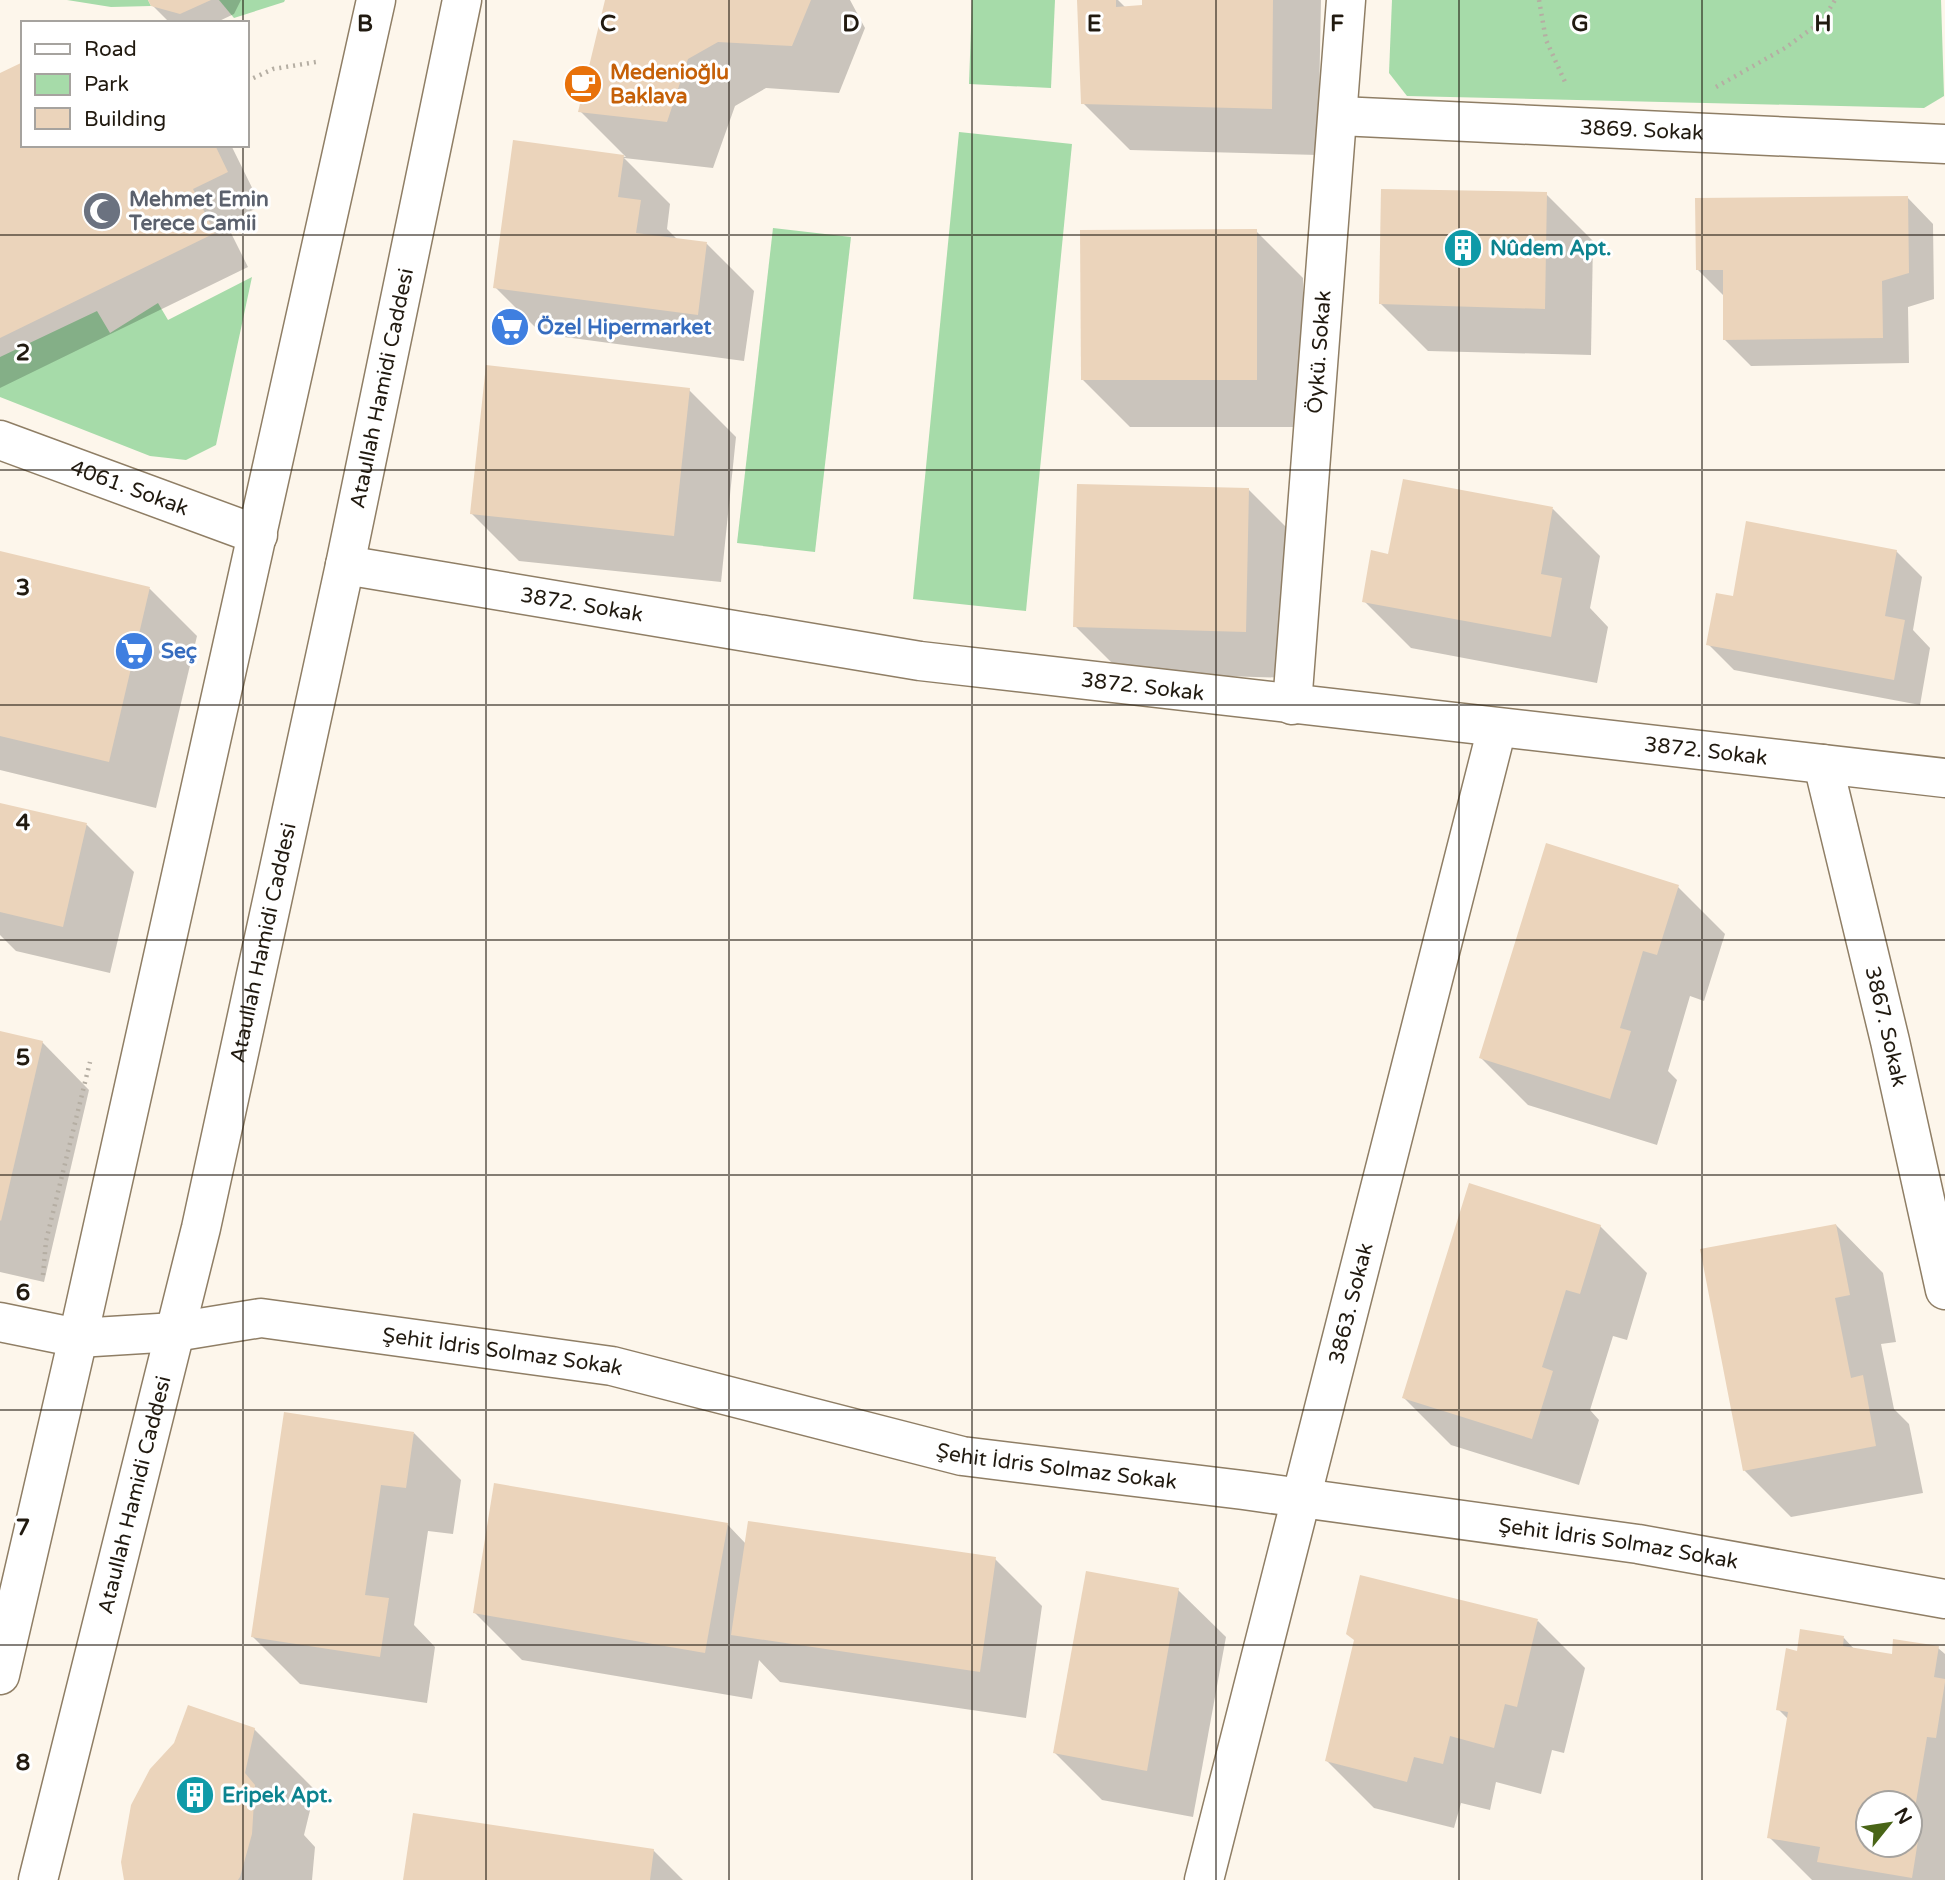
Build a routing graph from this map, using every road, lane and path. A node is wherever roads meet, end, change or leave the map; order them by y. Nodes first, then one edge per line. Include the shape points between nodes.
1 (376, 0) edge
2 (462, 0) edge
3 (1346, 0) edge
4 (1539, 0) edge
5 (1835, 0) edge
6 (316, 62) dead end
7 (248, 81) edge
8 (1339, 116) junction
9 (1590, 128) junction
10 (1657, 131) junction
11 (1945, 144) edge
12 (0, 440) edge
13 (258, 535) junction
14 (345, 565) junction
15 (1292, 705) junction
16 (1497, 728) junction
17 (1823, 764) junction
18 (1945, 778) edge
19 (1945, 1290) edge
20 (0, 1322) edge
21 (175, 1332) junction
22 (78, 1338) junction
23 (1300, 1498) junction
24 (1945, 1599) edge
25 (0, 1675) edge
26 (38, 1880) edge
27 (1204, 1880) edge

1 - 13 street
2 - 14 street, Ataullah Hamidi Caddesi
3 - 8 street, Öykü. Sokak
4 - 9 path via 1546,40
5 - 10 path via 1822,21 1785,48 1726,80
6 - 7 path via 273,69
8 - 9 street, 3869. Sokak
8 - 15 street, Öykü. Sokak
9 - 10 street, 3869. Sokak
10 - 11 street, 3869. Sokak
12 - 13 street, 4061. Sokak
13 - 22 street
14 - 15 street, 3872. Sokak via 920,661
14 - 21 street, Ataullah Hamidi Caddesi
15 - 16 street, 3872. Sokak
16 - 17 street, 3872. Sokak
16 - 23 street, 3863. Sokak
17 - 18 street, 3872. Sokak
17 - 19 street, 3867. Sokak
20 - 22 street, Şehit İdris Solmaz Sokak
21 - 22 street, Şehit İdris Solmaz Sokak
21 - 23 street, Şehit İdris Solmaz Sokak via 261,1318 612,1366 962,1456
21 - 26 street, Ataullah Hamidi Caddesi
22 - 25 street
23 - 24 street, Şehit İdris Solmaz Sokak via 1638,1544
23 - 27 street, 3863. Sokak

